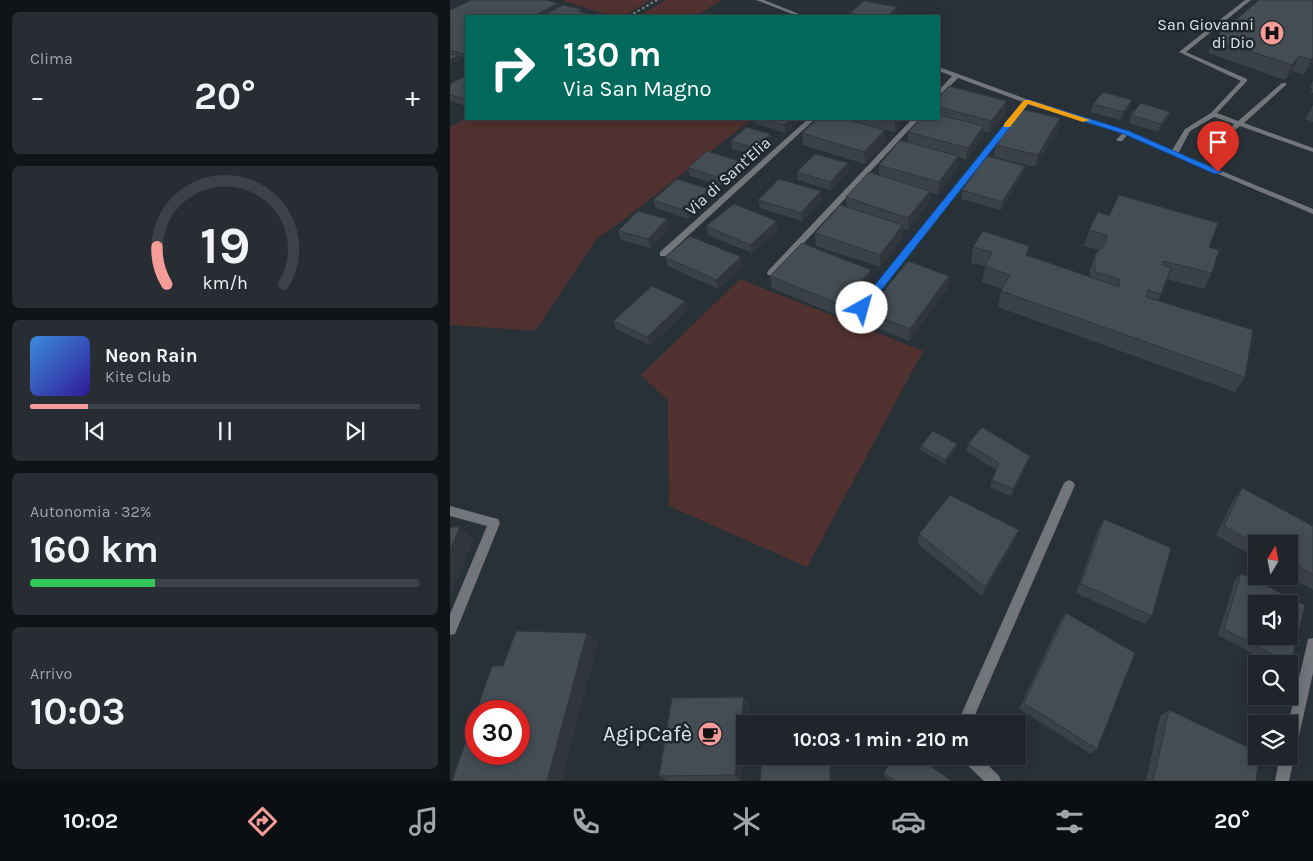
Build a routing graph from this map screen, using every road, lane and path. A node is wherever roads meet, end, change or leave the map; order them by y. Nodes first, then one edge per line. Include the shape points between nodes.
1 (657, 0) edge
2 (759, 0) edge
3 (1248, 0) edge
4 (631, 15) edge
5 (798, 15) edge
6 (940, 70) edge
7 (956, 76) junction
8 (1284, 84) edge
9 (940, 93) edge
10 (1027, 101) junction
11 (1213, 114) junction
12 (811, 120) edge
13 (915, 120) edge
14 (1239, 123) junction
15 (1126, 133) junction
16 (1227, 134) dead end
17 (1120, 140) dead end
18 (1313, 150) edge
19 (1175, 152) junction
20 (1313, 212) edge
21 (662, 254) dead end
22 (771, 273) edge
23 (862, 308) dead end
24 (1069, 485) dead end
25 (450, 511) edge
26 (450, 629) edge
27 (1313, 644) edge
28 (968, 715) edge
29 (1297, 715) edge
30 (977, 765) edge
31 (1285, 765) edge
32 (994, 781) edge
33 (1282, 781) edge

1 - 4 path
2 - 5 street
3 - 11 street via 1182,52 1245,80
6 - 7 street
7 - 9 street
7 - 10 street
8 - 14 street
10 - 15 street
10 - 23 street
11 - 14 street
11 - 19 street via 1187,130
12 - 21 street, Via di Sant'Elia
13 - 22 street
14 - 16 street
14 - 18 street
15 - 17 street
15 - 19 street
19 - 20 street
24 - 28 street
25 - 26 street via 494,523
27 - 29 street
30 - 32 street
31 - 33 street

